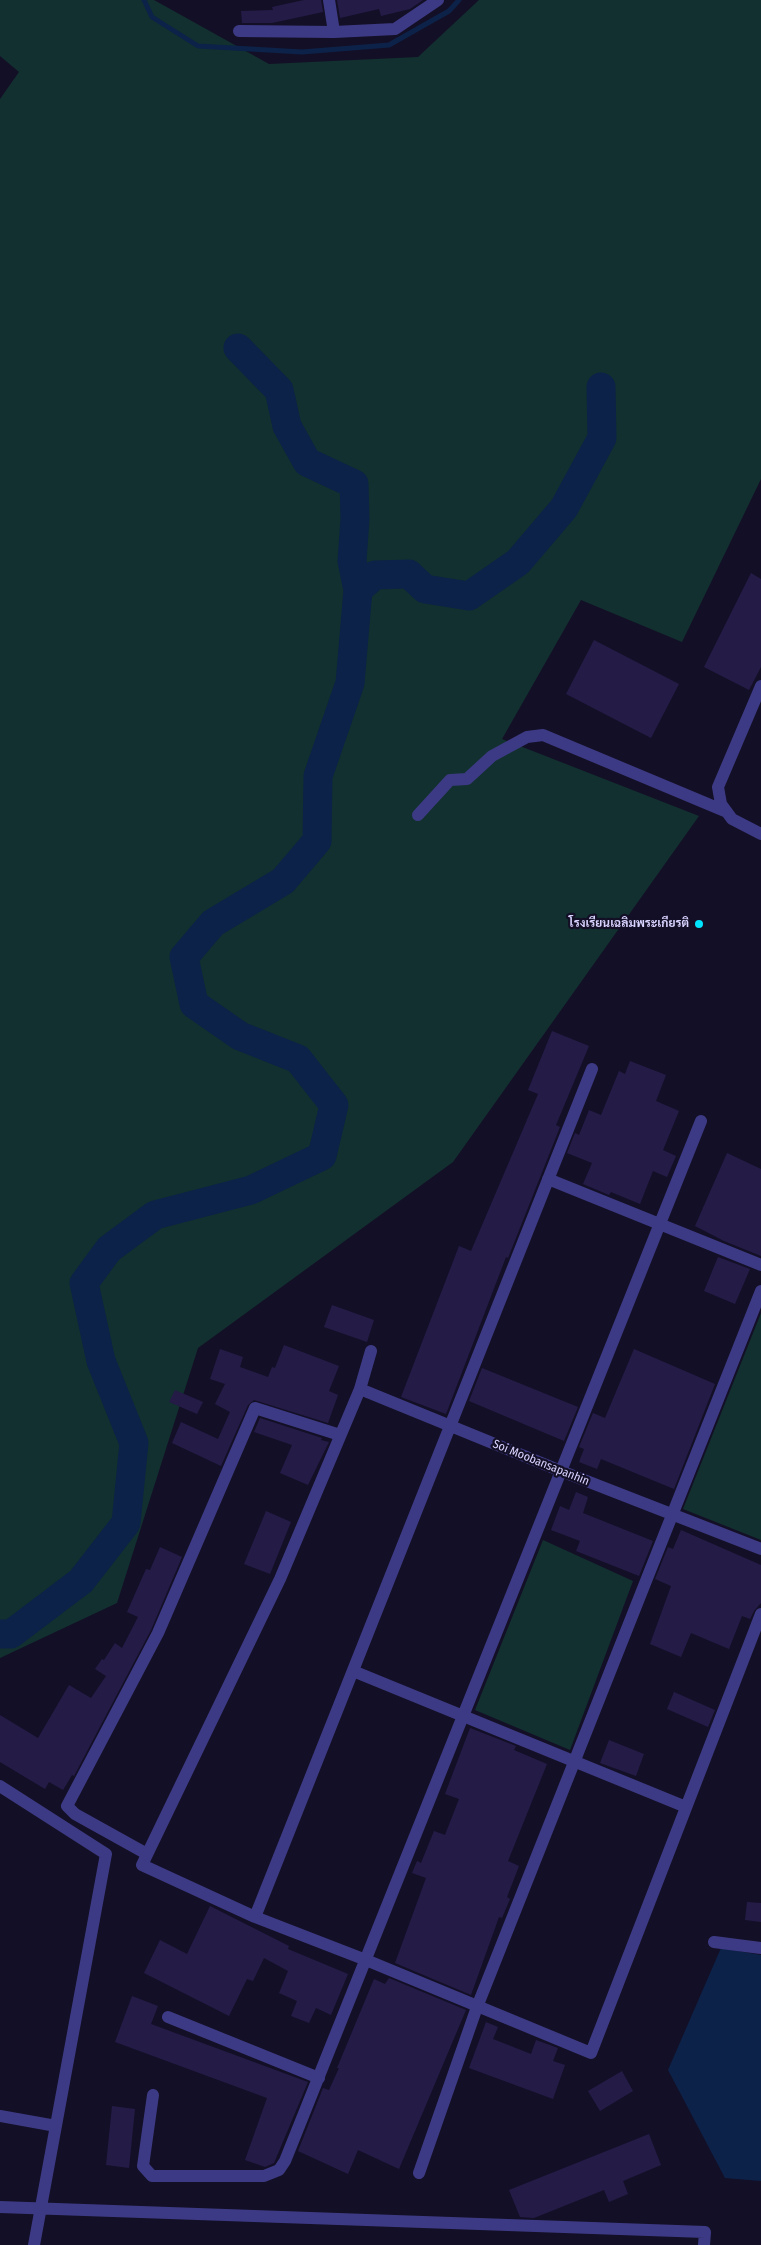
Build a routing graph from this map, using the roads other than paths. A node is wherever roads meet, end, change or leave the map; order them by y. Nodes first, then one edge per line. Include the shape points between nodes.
1 (329, 0) edge
2 (438, 0) edge
3 (239, 31) dead end
4 (334, 32) junction
5 (761, 686) edge
6 (727, 812) junction
7 (418, 815) dead end
8 (761, 834) edge
9 (592, 1069) dead end
10 (701, 1121) dead end
11 (548, 1179) junction
12 (660, 1224) junction
13 (761, 1265) edge
14 (761, 1291) edge
15 (370, 1351) dead end
16 (360, 1390) junction
17 (451, 1427) junction
18 (340, 1435) junction
19 (561, 1471) junction
20 (672, 1515) junction
21 (761, 1549) edge
22 (761, 1614) edge
23 (353, 1671) junction
24 (463, 1717) junction
25 (575, 1761) junction
26 (0, 1786) edge
27 (686, 1807) junction
28 (147, 1854) junction
29 (255, 1917) junction
30 (714, 1942) dead end
31 (761, 1948) edge
32 (366, 1960) junction
33 (477, 2007) junction
34 (168, 2017) dead end
35 (319, 2078) junction
36 (153, 2095) dead end
37 (0, 2116) edge
38 (56, 2126) junction
39 (419, 2173) dead end
40 (0, 2207) edge
41 (40, 2208) junction
42 (34, 2245) edge
43 (704, 2245) edge

1 - 4 street
2 - 4 street via 394,29
3 - 4 street
5 - 6 street via 718,787 721,804
6 - 7 street via 543,735 527,738 492,756 467,779 450,780
6 - 8 street via 732,819
9 - 11 street
10 - 12 street
11 - 12 street
11 - 17 street
12 - 13 street
12 - 19 street
14 - 20 street
15 - 16 street
16 - 17 street, Soi Moobansapanhin
16 - 18 street
17 - 19 street, Soi Moobansapanhin
17 - 23 street
18 - 28 street via 280,1579
18 - 28 street via 255,1408 158,1633 67,1806 75,1814
19 - 20 street, Soi Moobansapanhin
19 - 24 street
20 - 21 street, Soi Moobansapanhin
20 - 25 street
22 - 27 street
23 - 24 street
23 - 29 street
24 - 25 street
24 - 32 street
25 - 27 street
25 - 33 street
26 - 38 street via 106,1854
27 - 33 street via 591,2053
28 - 29 street via 142,1865
29 - 32 street
30 - 31 street
32 - 33 street
32 - 35 street
33 - 39 street
34 - 35 street
35 - 36 street via 286,2161 279,2170 264,2176 149,2174 143,2166
37 - 38 street
38 - 41 street
40 - 41 street
41 - 42 street
41 - 43 street via 705,2232

